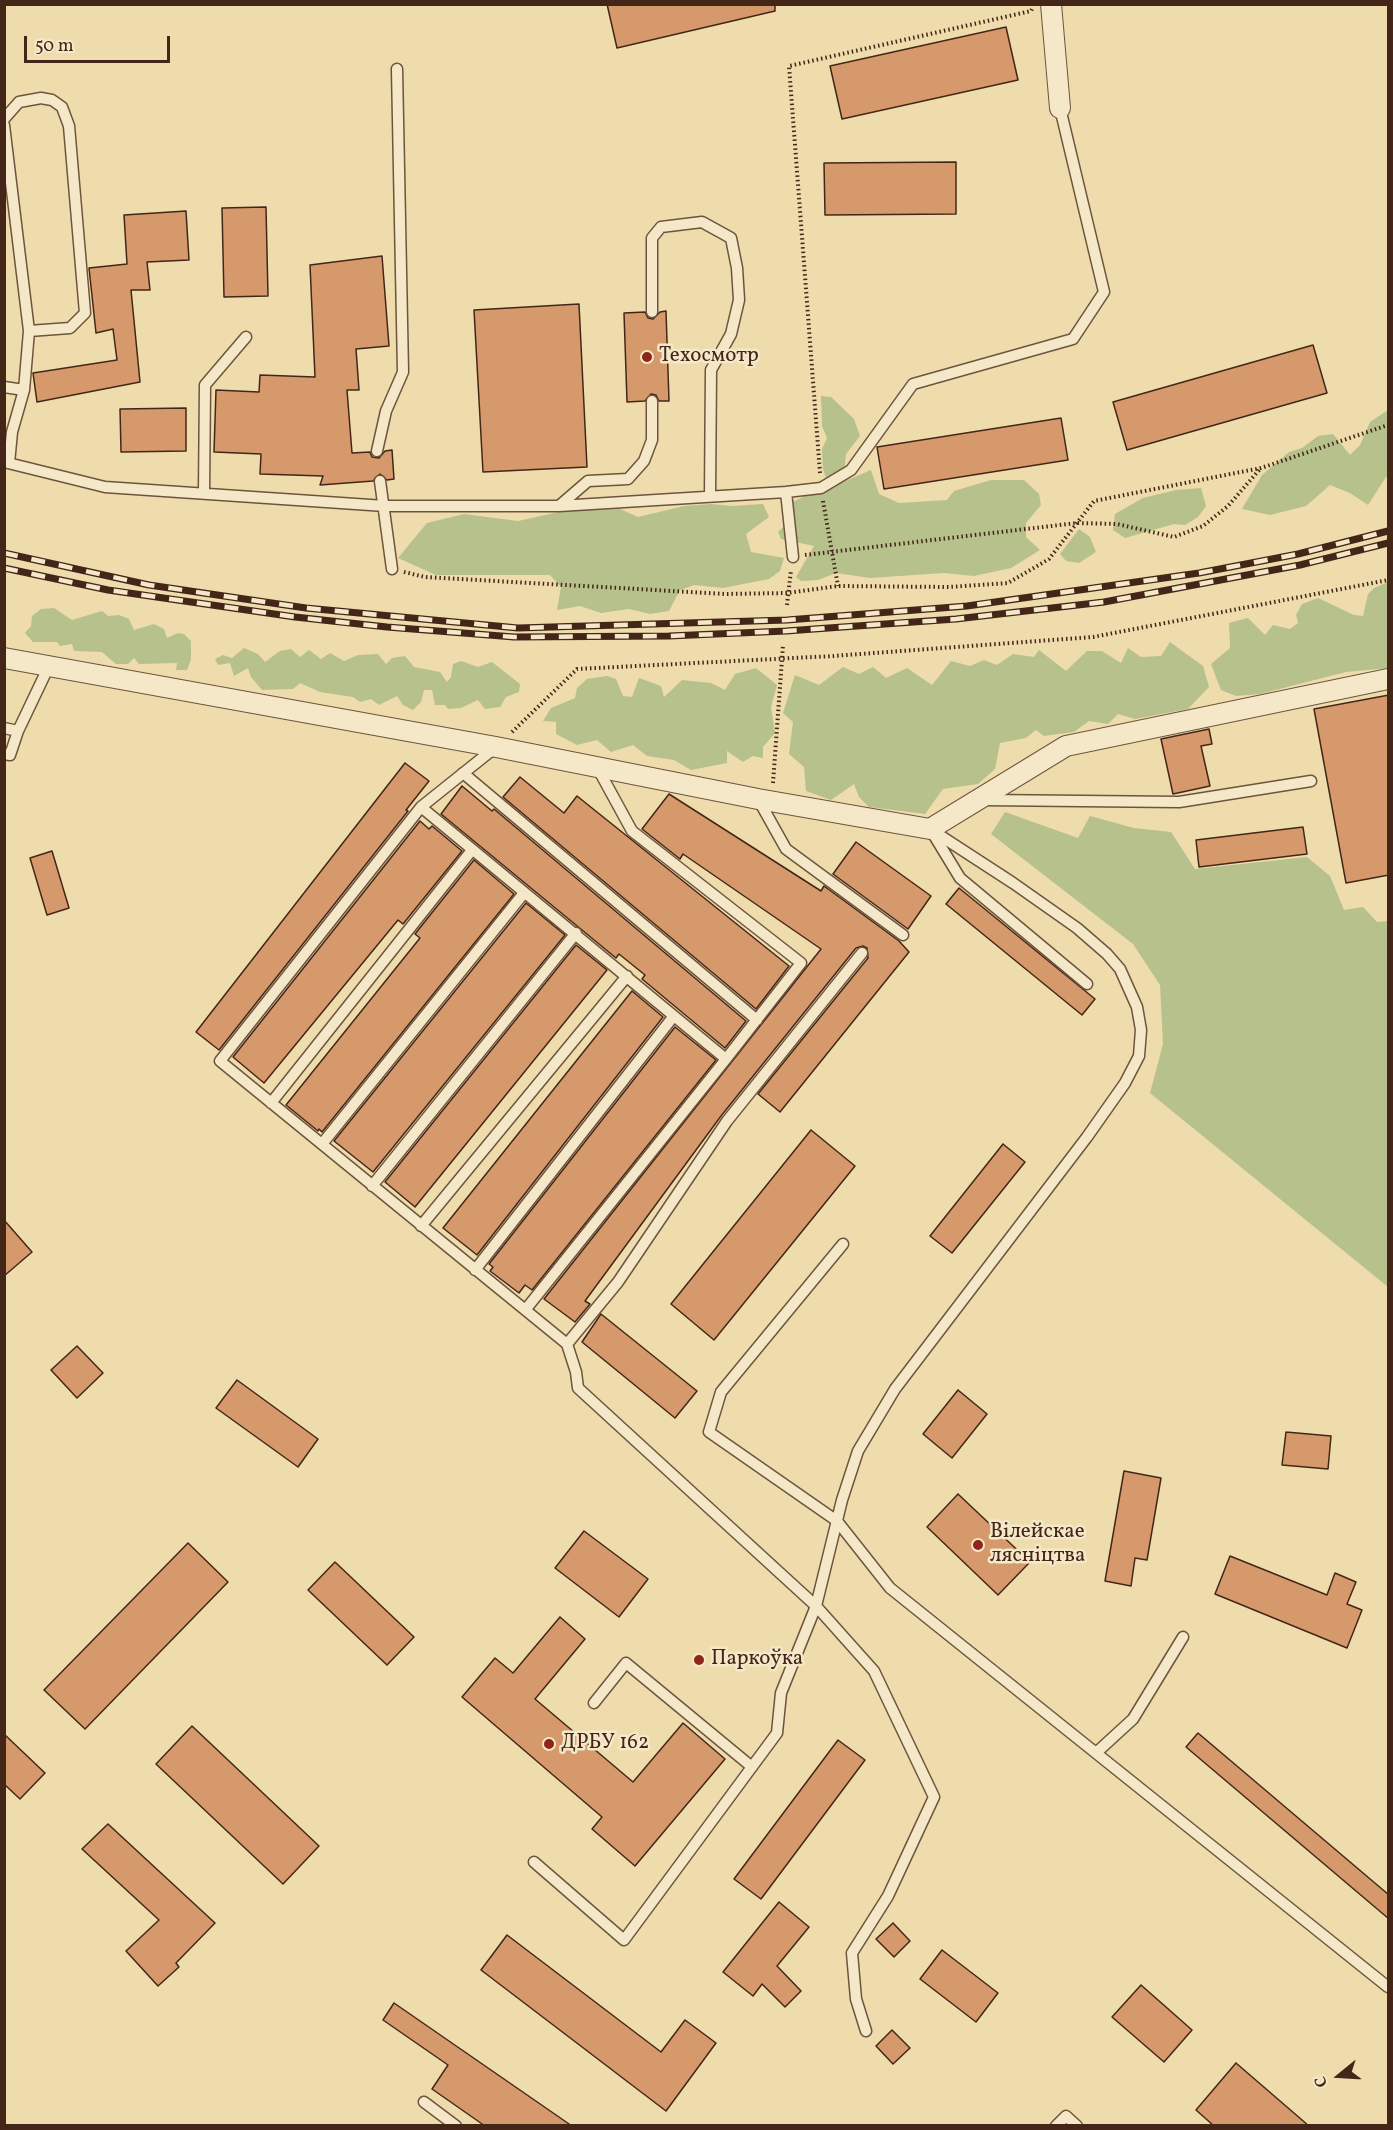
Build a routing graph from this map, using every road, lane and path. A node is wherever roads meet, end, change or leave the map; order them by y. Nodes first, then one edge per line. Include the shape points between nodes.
1 (1052, 4) edge
2 (1032, 11) dead end
3 (397, 69) dead end
4 (1060, 108) joint
5 (4, 119) edge
6 (4, 125) edge
7 (652, 312) dead end
8 (28, 331) junction
9 (246, 337) dead end
10 (4, 387) edge
11 (24, 390) junction
12 (652, 401) dead end
13 (1389, 425) edge
14 (377, 451) dead end
15 (7, 463) edge
16 (1261, 468) junction
17 (380, 481) dead end
18 (821, 488) junction
19 (786, 492) junction
20 (204, 493) junction
21 (710, 495) junction
22 (385, 506) junction
23 (559, 506) junction
24 (1077, 523) junction
25 (830, 550) junction
26 (793, 557) junction
27 (392, 569) joint
28 (1389, 580) edge
29 (838, 586) junction
30 (787, 593) junction
31 (787, 605) dead end
32 (783, 645) dead end
33 (4, 658) edge
34 (783, 659) junction
35 (48, 668) junction
36 (1389, 679) edge
37 (4, 728) edge
38 (18, 731) junction
39 (496, 747) junction
40 (4, 754) edge
41 (597, 767) junction
42 (463, 773) junction
43 (1311, 780) dead end
44 (773, 783) dead end
45 (758, 799) junction
46 (978, 800) junction
47 (421, 807) junction
48 (930, 830) junction
49 (472, 850) junction
50 (524, 893) junction
51 (576, 933) junction
52 (903, 935) dead end
53 (862, 953) dead end
54 (627, 976) junction
55 (1087, 984) dead end
56 (673, 1017) junction
57 (757, 1020) junction
58 (726, 1059) junction
59 (271, 1103) junction
60 (322, 1144) junction
61 (372, 1186) junction
62 (421, 1226) junction
63 (843, 1244) dead end
64 (475, 1270) junction
65 (526, 1310) junction
66 (567, 1344) junction
67 (837, 1521) junction
68 (816, 1606) junction
69 (1183, 1637) dead end
70 (594, 1703) dead end
71 (1097, 1752) junction
72 (752, 1767) junction
73 (534, 1862) dead end
74 (1389, 1987) edge
75 (866, 2031) dead end
76 (424, 2102) dead end
77 (456, 2126) edge
78 (1056, 2126) edge
79 (1077, 2126) edge

1 - 4 street
2 - 18 path via 789,66
3 - 14 lane via 403,372 386,411
4 - 18 lane via 1104,292 1073,339 913,384 851,470
5 - 8 lane via 19,102 40,98 62,107 69,126 86,313 70,328
6 - 8 lane
7 - 21 lane via 652,238 661,227 702,222 731,238 739,300 731,334 711,370
8 - 11 lane
9 - 20 lane via 205,385
10 - 11 lane
11 - 15 lane
12 - 23 lane via 652,440 644,461 628,479 588,481
13 - 16 path
15 - 20 lane via 105,487
16 - 24 path via 1094,501
16 - 24 path via 1228,507 1203,526 1174,537 1117,524
17 - 22 lane
18 - 19 lane
18 - 25 path
19 - 21 lane
19 - 26 lane
20 - 22 lane
21 - 23 lane
22 - 23 lane
22 - 27 lane
24 - 25 path
24 - 29 path via 1049,559 1008,583
25 - 26 path
25 - 29 path
26 - 30 path
27 - 30 path via 425,577 537,585
28 - 34 path via 1093,637
29 - 30 path
30 - 31 path
32 - 34 path
33 - 35 street
34 - 39 path via 577,669
34 - 44 path
35 - 38 lane
35 - 39 street
36 - 46 street via 1083,740 1049,754
37 - 38 lane
38 - 40 lane via 10,755
39 - 41 street
39 - 42 lane
41 - 45 street
41 - 57 lane via 632,831 801,963
42 - 47 lane
42 - 57 lane
43 - 46 lane via 1179,802
45 - 48 street
45 - 52 lane via 786,849
46 - 48 street
47 - 49 lane
47 - 59 lane via 220,1061
48 - 55 lane via 960,878
48 - 67 lane via 1022,889 1107,954 1133,995 1141,1042 1139,1056 1125,1083 1094,1128 895,1389 858,1451
49 - 50 lane
49 - 59 lane
50 - 51 lane
50 - 60 lane
51 - 54 lane
51 - 61 lane
53 - 66 lane via 727,1121 618,1282
54 - 56 lane
54 - 62 lane
56 - 58 lane
56 - 64 lane
57 - 58 lane
58 - 65 lane
59 - 60 lane
60 - 61 lane
61 - 62 lane
62 - 64 lane
63 - 67 lane via 721,1392 709,1432
64 - 65 lane
65 - 66 lane
66 - 68 lane via 578,1388
67 - 68 lane
67 - 71 lane via 890,1588
68 - 72 lane via 781,1693 777,1733
68 - 75 lane via 873,1671 934,1797 888,1896 852,1953 856,1999
69 - 71 lane via 1133,1719
70 - 72 lane via 626,1663
71 - 74 lane
72 - 73 lane via 624,1940
76 - 77 lane
78 - 79 lane via 1066,2116

